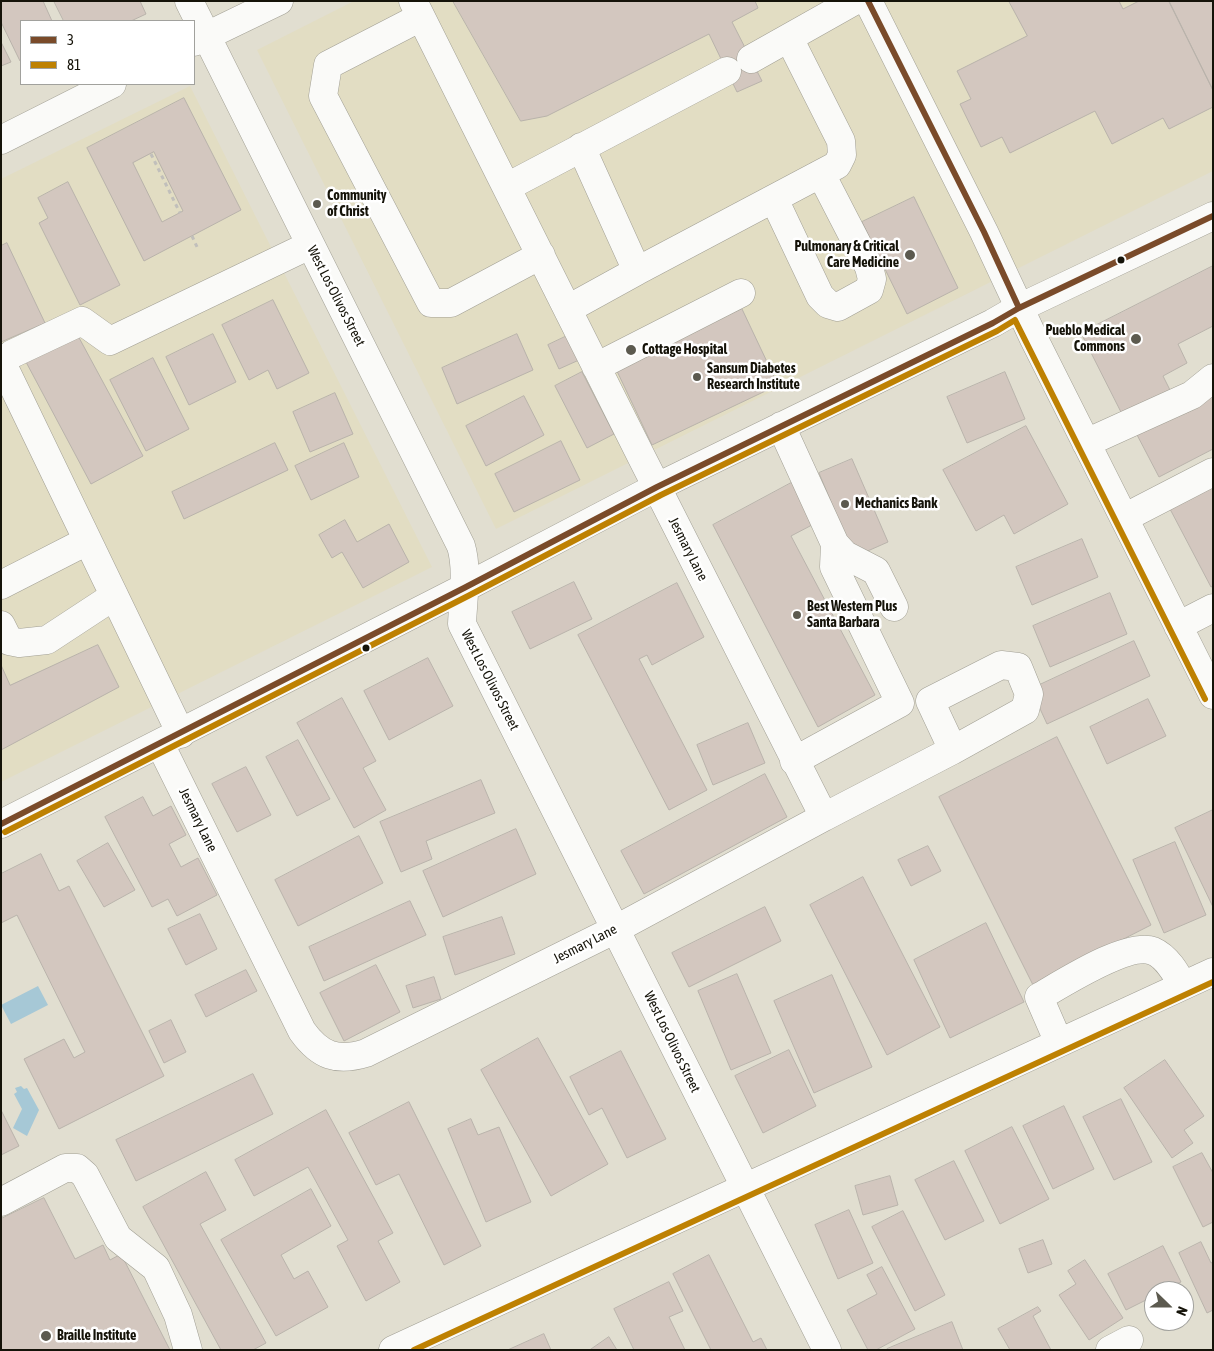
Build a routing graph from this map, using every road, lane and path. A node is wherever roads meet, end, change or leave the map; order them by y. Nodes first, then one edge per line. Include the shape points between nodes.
1 (189, 1) edge
2 (279, 1) edge
3 (854, 1) edge
4 (868, 1) edge
5 (417, 9) edge
6 (194, 20) edge
7 (195, 22) edge
8 (789, 38) junction
9 (200, 39) edge
10 (110, 85) edge
11 (1, 140) edge
12 (581, 147) junction
13 (151, 154) dead end
14 (821, 174) junction
15 (506, 187) junction
16 (774, 199) junction
17 (180, 213) dead end
18 (1213, 216) edge
19 (192, 236) dead end
20 (310, 244) junction
21 (198, 249) dead end
22 (541, 255) junction
23 (637, 272) junction
24 (741, 293) dead end
25 (1019, 308) junction
26 (568, 309) junction
27 (2, 363) edge
28 (596, 367) junction
29 (1213, 378) edge
30 (781, 426) junction
31 (1086, 443) junction
32 (1213, 472) edge
33 (657, 487) junction
34 (1124, 518) junction
35 (87, 541) junction
36 (835, 544) junction
37 (1, 585) edge
38 (464, 588) junction
39 (114, 596) junction
40 (894, 607) dead end
41 (1213, 608) edge
42 (1, 625) edge
43 (1178, 626) junction
44 (1206, 665) edge
45 (1213, 696) edge
46 (170, 739) junction
47 (953, 750) dead end
48 (794, 761) junction
49 (824, 817) junction
50 (1, 824) edge
51 (616, 929) junction
52 (1213, 972) edge
53 (1183, 986) junction
54 (1060, 1042) junction
55 (744, 1188) junction
56 (1, 1202) edge
57 (188, 1350) edge
58 (394, 1350) edge
59 (827, 1350) edge

1 - 6 street, West Los Olivos Street
2 - 9 street
3 - 8 street
4 - 25 street
5 - 15 street, Jesmary Lane
5 - 22 street via 328,65 323,96 431,303 451,303
7 - 9 street, West Los Olivos Street
8 - 12 street
8 - 14 street via 841,141 842,155 837,165
9 - 20 street, West Los Olivos Street
10 - 11 street
12 - 15 street
12 - 23 street
13 - 17 path
14 - 16 street
14 - 16 street via 869,267 872,279 869,290 838,307 828,304 820,296
15 - 22 street, Jesmary Lane
16 - 23 street
18 - 25 street
19 - 21 path
20 - 27 street via 110,341 82,320 12,354
20 - 38 street, West Los Olivos Street via 462,546
22 - 26 street, Jesmary Lane
23 - 26 street
24 - 28 street
25 - 30 street
25 - 31 street
26 - 28 street, Jesmary Lane
27 - 35 street, Jesmary Lane
28 - 33 street, Jesmary Lane
29 - 31 street via 1192,395
30 - 33 street
30 - 36 street
31 - 34 street
32 - 34 street
33 - 38 street
33 - 48 street, Jesmary Lane
34 - 43 street
35 - 37 street
35 - 39 street, Jesmary Lane
36 - 40 street via 845,555 876,571
36 - 48 street via 834,567 900,703
38 - 46 street
38 - 51 street, West Los Olivos Street via 462,624
39 - 42 street via 47,640 9,641
39 - 46 street, Jesmary Lane
41 - 43 street
43 - 44 street
44 - 45 street
46 - 50 street
46 - 51 street, Jesmary Lane via 302,1031 311,1044 323,1052 337,1057 366,1053
47 - 49 street
48 - 49 street, Jesmary Lane
49 - 51 street, Jesmary Lane
51 - 55 street, West Los Olivos Street
52 - 53 street
53 - 54 street
53 - 54 street via 1166,960 1152,950 1131,951 1087,969 1039,997
54 - 55 street
55 - 58 street
55 - 59 street, West Los Olivos Street
56 - 57 street via 65,1168 78,1168 85,1174 118,1238 156,1268 178,1315

